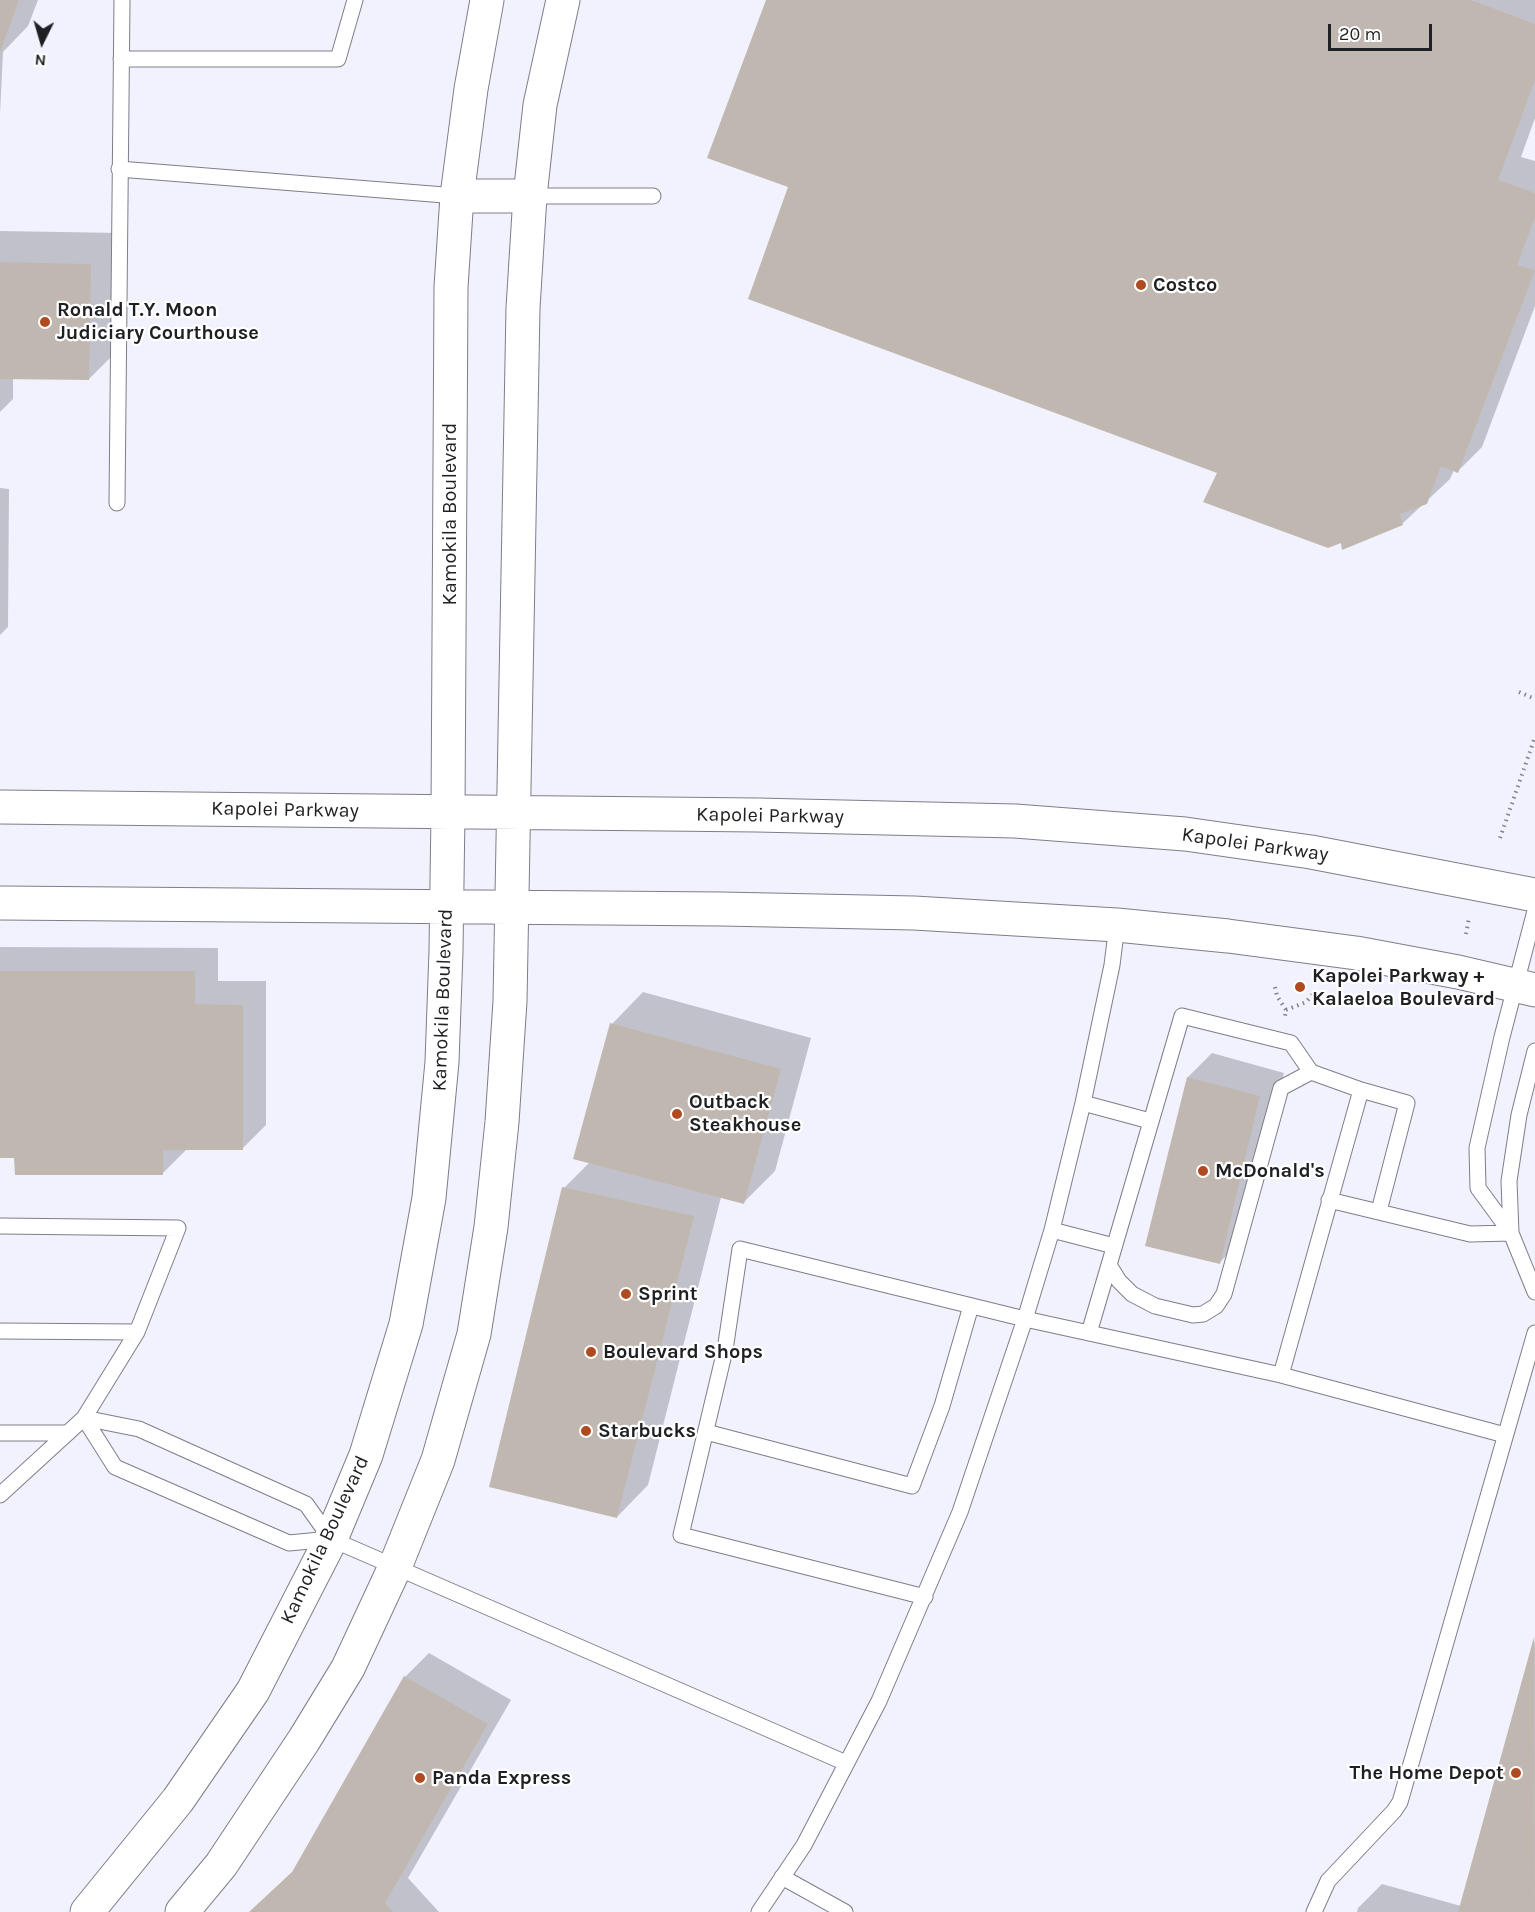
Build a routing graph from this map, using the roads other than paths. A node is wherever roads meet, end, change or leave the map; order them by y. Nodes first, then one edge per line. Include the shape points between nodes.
1 (122, 0) edge
2 (355, 0) edge
3 (487, 0) edge
4 (563, 0) edge
5 (121, 59) junction
6 (119, 169) junction
7 (457, 196) junction
8 (530, 196) junction
9 (653, 196) dead end
10 (117, 502) dead end
11 (0, 807) edge
12 (448, 813) junction
13 (514, 814) junction
14 (1535, 895) edge
15 (0, 903) edge
16 (447, 907) junction
17 (513, 908) junction
18 (1535, 911) edge
19 (1117, 926) junction
20 (1525, 987) edge
21 (1535, 1051) edge
22 (1311, 1072) junction
23 (1361, 1090) junction
24 (1083, 1103) junction
25 (1150, 1121) junction
26 (1329, 1200) junction
27 (1379, 1211) junction
28 (0, 1226) edge
29 (1052, 1230) junction
30 (1511, 1233) junction
31 (1114, 1246) junction
32 (1109, 1265) junction
33 (1535, 1292) edge
34 (971, 1306) junction
35 (1025, 1319) junction
36 (0, 1331) edge
37 (137, 1332) junction
38 (1535, 1333) edge
39 (1089, 1334) junction
40 (1281, 1375) junction
41 (84, 1418) junction
42 (706, 1432) junction
43 (0, 1433) edge
44 (68, 1433) junction
45 (1506, 1435) junction
46 (0, 1495) edge
47 (331, 1539) junction
48 (395, 1567) junction
49 (925, 1597) junction
50 (846, 1763) junction
51 (782, 1877) junction
52 (87, 1912) edge
53 (182, 1912) edge
54 (759, 1912) edge
55 (845, 1912) edge
56 (1314, 1912) edge

1 - 5 lane
2 - 5 lane via 338,59
3 - 7 main road, Kamokila Boulevard
4 - 8 main road via 540,105
5 - 6 lane
6 - 7 lane
6 - 10 lane
7 - 8 main road
7 - 12 main road, Kamokila Boulevard via 451,287
8 - 9 lane
8 - 13 main road via 523,308
11 - 12 main road, Kapolei Parkway
12 - 13 main road, Kapolei Parkway
12 - 16 main road, Kamokila Boulevard
13 - 14 main road, Kapolei Parkway via 1015,821 1174,833 1311,852
13 - 17 main road
15 - 16 main road
16 - 17 main road
16 - 47 main road, Kamokila Boulevard via 442,1062 423,1232 406,1324 366,1455
17 - 19 main road via 914,913
17 - 48 main road via 502,1122 474,1334 438,1460
18 - 20 lane
19 - 20 main road via 1356,953
19 - 24 lane
20 - 30 lane via 1477,1148 1478,1188
21 - 30 lane via 1519,1115 1509,1181
22 - 23 lane
22 - 25 lane via 1291,1043 1182,1016
22 - 32 lane via 1281,1088 1224,1294 1216,1306 1193,1315 1155,1306 1132,1294
23 - 26 lane
23 - 27 lane via 1407,1103
24 - 25 lane
24 - 29 lane
25 - 31 lane
26 - 27 lane
26 - 40 lane
27 - 30 lane via 1470,1234
28 - 37 lane via 178,1228
29 - 31 lane
29 - 35 lane
30 - 33 lane
31 - 32 lane
32 - 39 lane
34 - 35 lane
34 - 42 lane via 942,1406 912,1486
34 - 42 lane via 740,1249 725,1350
35 - 39 lane
35 - 49 lane via 960,1512
36 - 37 lane
37 - 41 lane
38 - 45 lane
39 - 40 lane
40 - 45 lane
41 - 44 lane
41 - 47 lane via 139,1428 306,1504
41 - 47 lane via 115,1467 289,1543
42 - 49 lane via 681,1535
43 - 44 lane
44 - 46 lane
45 - 56 lane via 1400,1802 1328,1881
47 - 48 lane
47 - 52 main road, Kamokila Boulevard via 253,1691 178,1800
48 - 50 lane
48 - 53 main road via 348,1668 304,1740 221,1865
49 - 50 lane via 879,1701
50 - 51 lane via 804,1845
51 - 54 lane
51 - 55 lane

